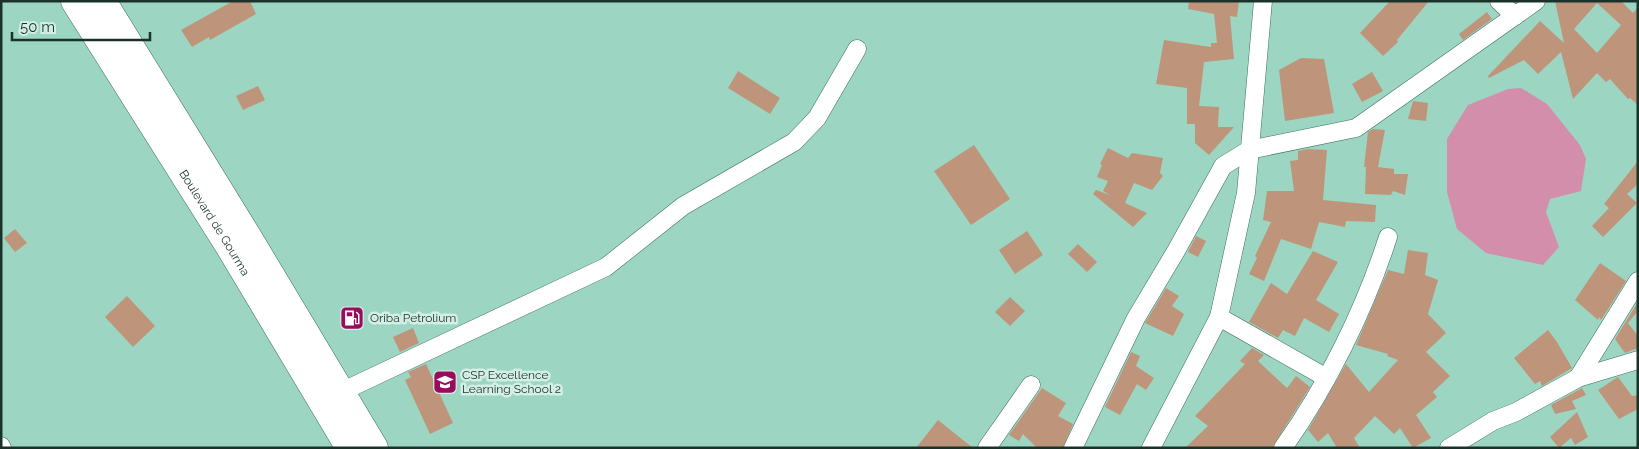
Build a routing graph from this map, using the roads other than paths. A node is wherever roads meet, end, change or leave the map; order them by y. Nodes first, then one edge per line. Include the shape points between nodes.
1 (75, 1) edge
2 (102, 1) edge
3 (1263, 1) edge
4 (1499, 1) edge
5 (1536, 1) edge
6 (1515, 16) junction
7 (857, 49) dead end
8 (1249, 150) junction
9 (1388, 237) dead end
10 (1638, 281) edge
11 (1219, 317) junction
12 (1638, 360) edge
13 (1325, 377) junction
14 (1578, 378) junction
15 (1030, 384) dead end
16 (341, 392) junction
17 (350, 448) edge
18 (374, 448) edge
19 (986, 448) edge
20 (1073, 448) edge
21 (1152, 448) edge
22 (1283, 448) edge
23 (1450, 448) edge

1 - 17 highway, Boulevard de Gourma via 230,247
2 - 16 highway, Boulevard de Gourma
3 - 8 street
4 - 6 street
5 - 6 street
6 - 8 street via 1356,128
7 - 16 street via 817,118 794,142 683,206 606,266
8 - 11 street via 1246,193
8 - 20 street via 1223,166 1214,180 1136,318
9 - 13 street via 1359,314
10 - 14 street
11 - 13 street
11 - 21 street
12 - 14 street
13 - 22 street via 1307,414
14 - 23 street via 1478,429
15 - 19 street
16 - 18 highway, Boulevard de Gourma

